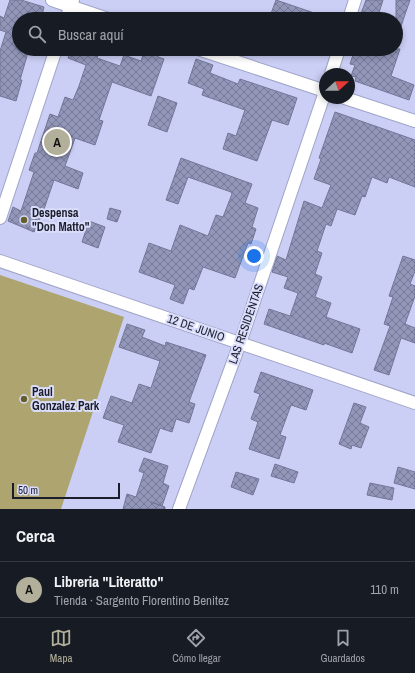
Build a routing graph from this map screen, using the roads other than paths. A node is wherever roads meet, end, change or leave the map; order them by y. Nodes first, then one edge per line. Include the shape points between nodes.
1 (52, 0) edge
2 (356, 0) edge
3 (72, 3) edge
4 (92, 12) edge
5 (352, 12) edge
6 (54, 56) edge
7 (219, 56) edge
8 (337, 56) edge
9 (333, 68) edge
10 (319, 90) edge
11 (355, 101) edge
12 (321, 104) edge
13 (415, 121) edge
14 (0, 218) edge
15 (0, 261) edge
16 (240, 343) junction
17 (415, 403) edge
18 (179, 509) edge

1 - 3 street
2 - 5 street
3 - 4 street
6 - 14 street
7 - 10 street
8 - 9 street
11 - 13 street
12 - 16 street, LAS RESIDENTAS
15 - 16 street, 12 DE JUNIO
16 - 17 street, 12 DE JUNIO
16 - 18 street, LAS RESIDENTAS

